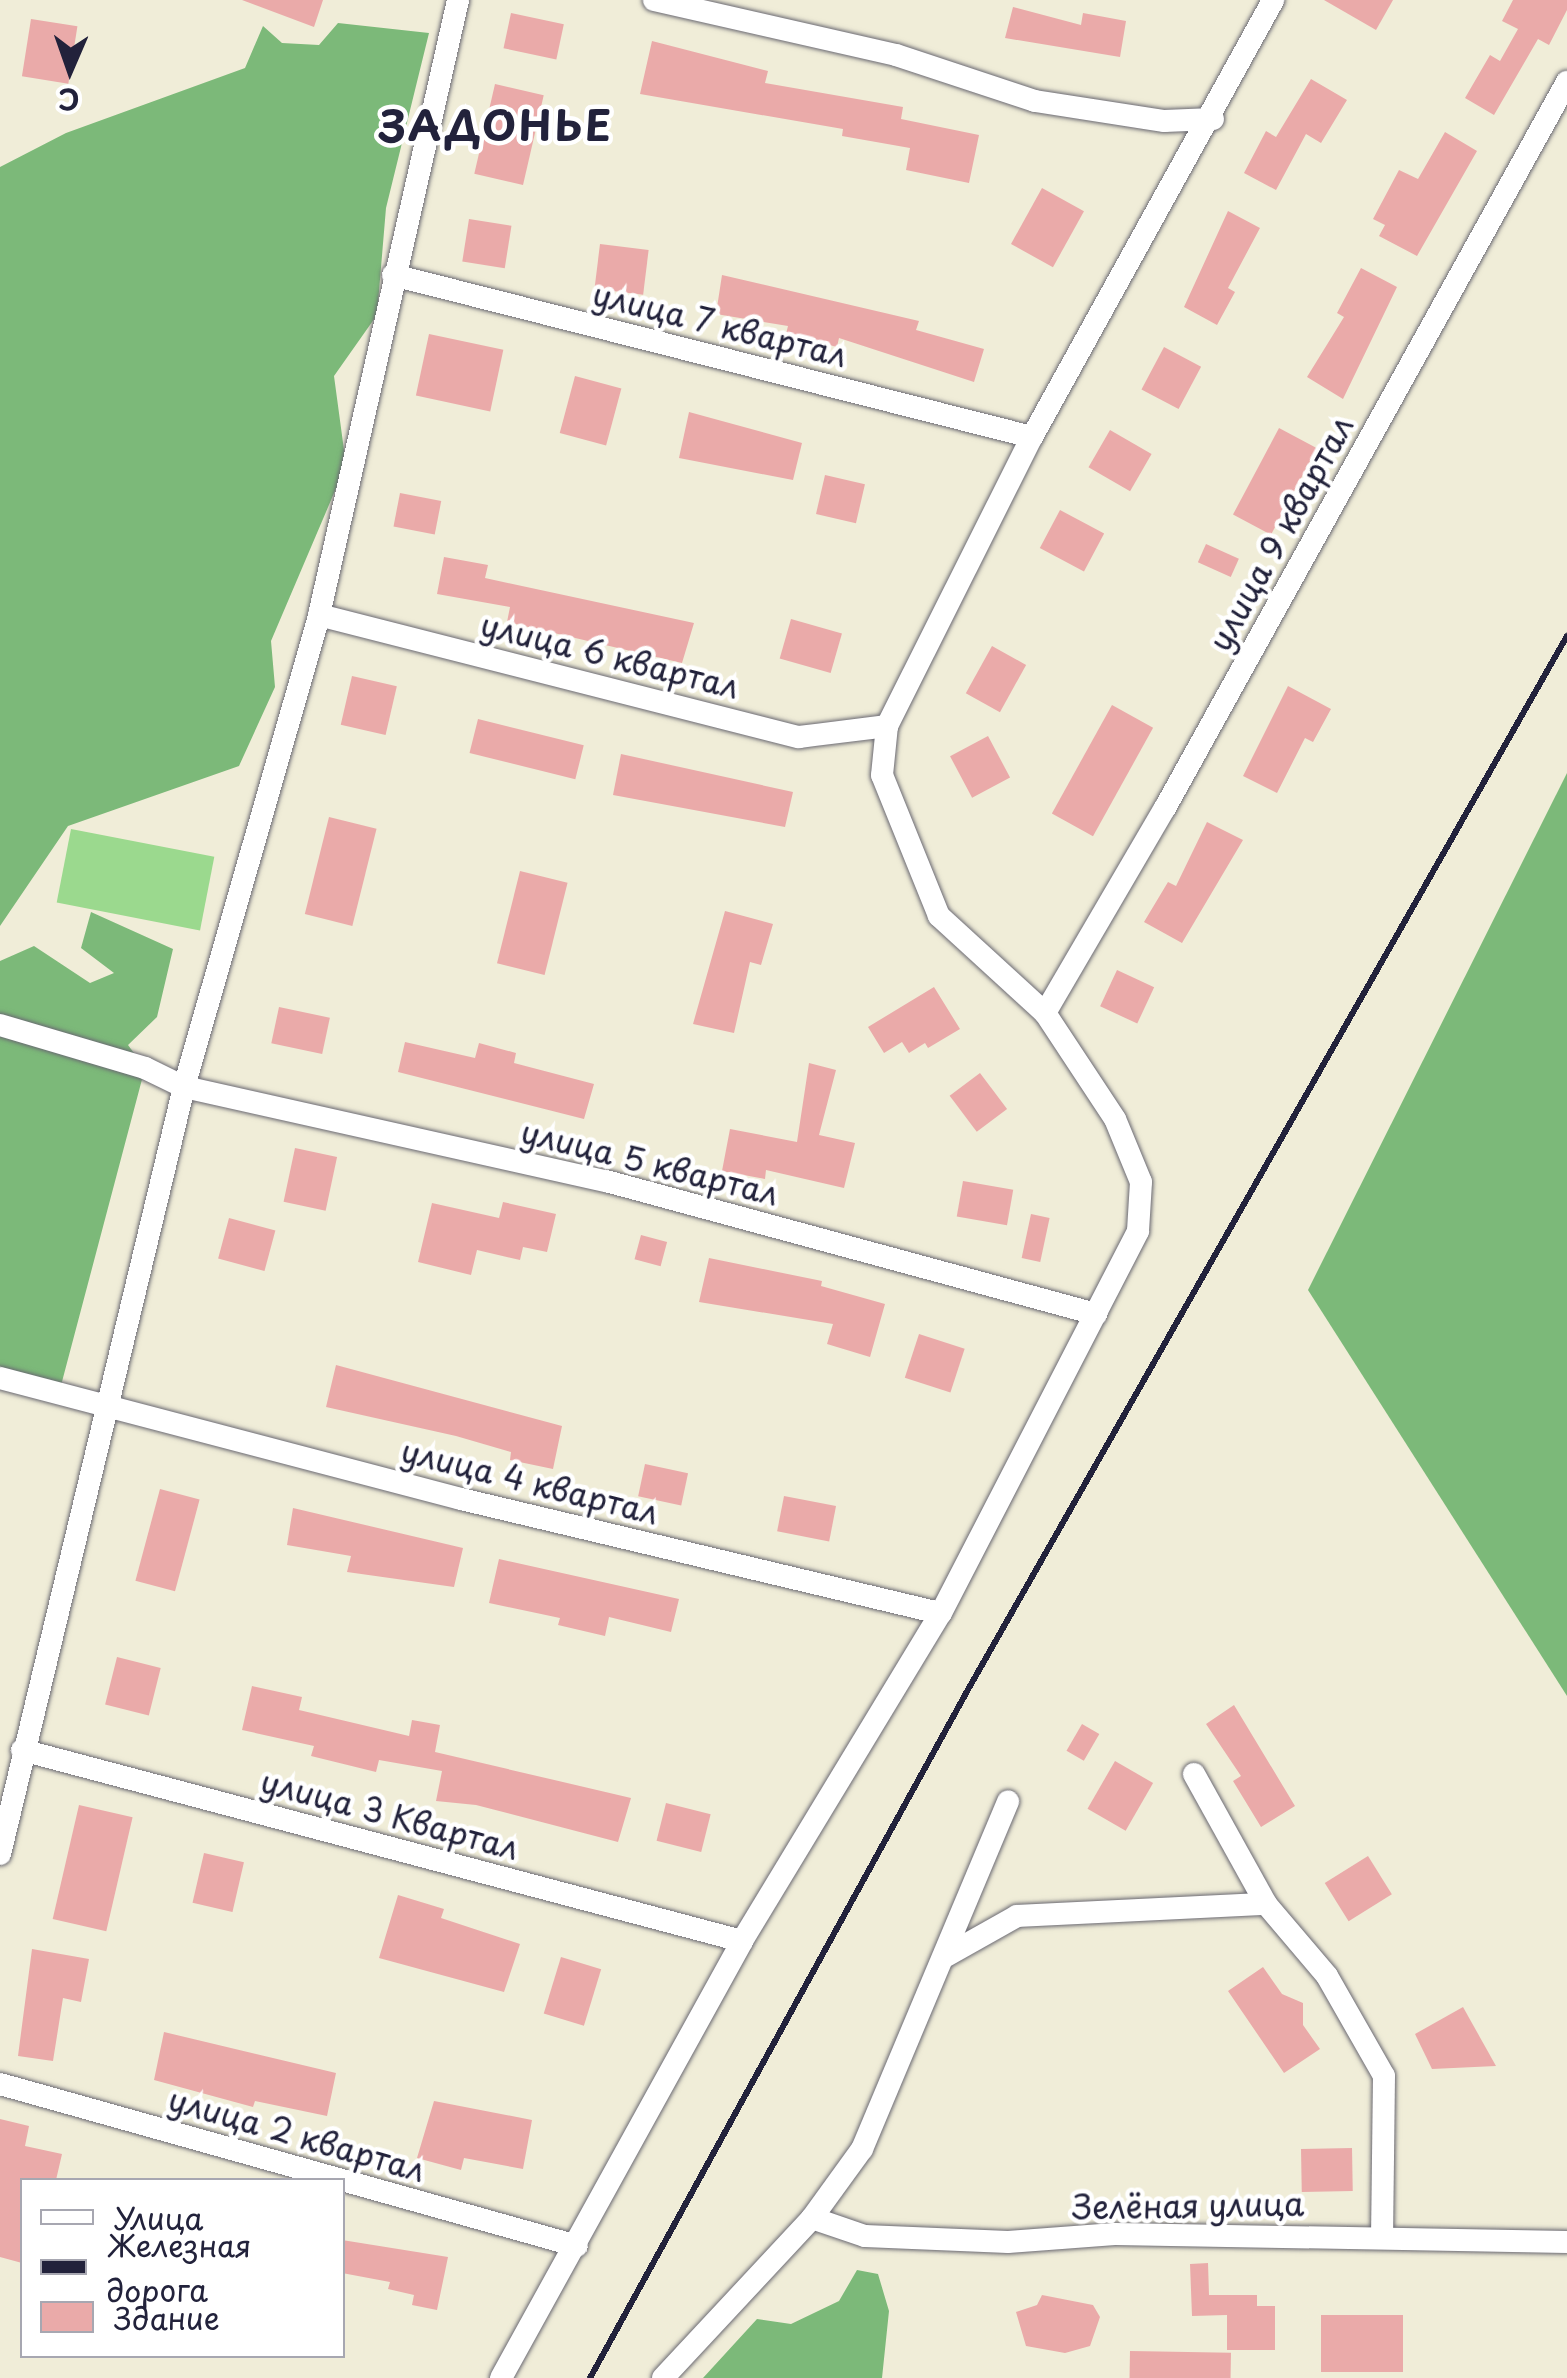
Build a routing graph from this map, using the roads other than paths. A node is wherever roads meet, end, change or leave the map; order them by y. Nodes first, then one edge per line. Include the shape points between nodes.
1 (458, 0) edge
2 (654, 0) edge
3 (1273, 0) edge
4 (1567, 82) edge
5 (1213, 118) junction
6 (393, 275) junction
7 (1032, 436) junction
8 (319, 615) junction
9 (887, 726) junction
10 (1044, 1012) junction
11 (0, 1025) edge
12 (184, 1087) junction
13 (1096, 1314) junction
14 (0, 1378) edge
15 (104, 1404) junction
16 (941, 1613) junction
17 (22, 1750) junction
18 (1194, 1774) dead end
19 (1008, 1801) dead end
20 (0, 1854) edge
21 (1266, 1904) junction
22 (742, 1941) junction
23 (946, 1956) junction
24 (0, 2084) edge
25 (335, 2178) edge
26 (345, 2181) edge
27 (812, 2218) junction
28 (1382, 2236) junction
29 (1567, 2242) edge
30 (577, 2246) junction
31 (501, 2378) edge
32 (663, 2378) edge

1 - 6 street
2 - 5 street via 896,55 1036,100 1164,122
3 - 5 street
4 - 10 street, улица 9 квартал via 1165,808
5 - 7 street
6 - 7 street, улица 7 квартал
6 - 8 street
7 - 9 street
8 - 9 street, улица 6 квартал via 800,737
8 - 12 street
9 - 10 street via 882,775 938,916
10 - 13 street via 1115,1119 1141,1182 1138,1230
11 - 12 street, улица 5 квартал via 145,1068
12 - 13 street, улица 5 квартал via 606,1181
12 - 15 street
13 - 16 street
14 - 15 street, улица 4 квартал
15 - 16 street, улица 4 квартал via 461,1499
15 - 17 street
16 - 22 street
17 - 20 street
17 - 22 street, улица 3 Квартал
18 - 21 street
19 - 23 street
21 - 23 street via 1017,1916
21 - 28 street via 1326,1976 1384,2076
22 - 30 street
23 - 27 street via 862,2149
24 - 25 street, улица 2 квартал
26 - 30 street, улица 2 квартал
27 - 28 street, Зелёная улица via 864,2236 1008,2242 1115,2234
27 - 32 street
28 - 29 street, Зелёная улица
30 - 31 street

